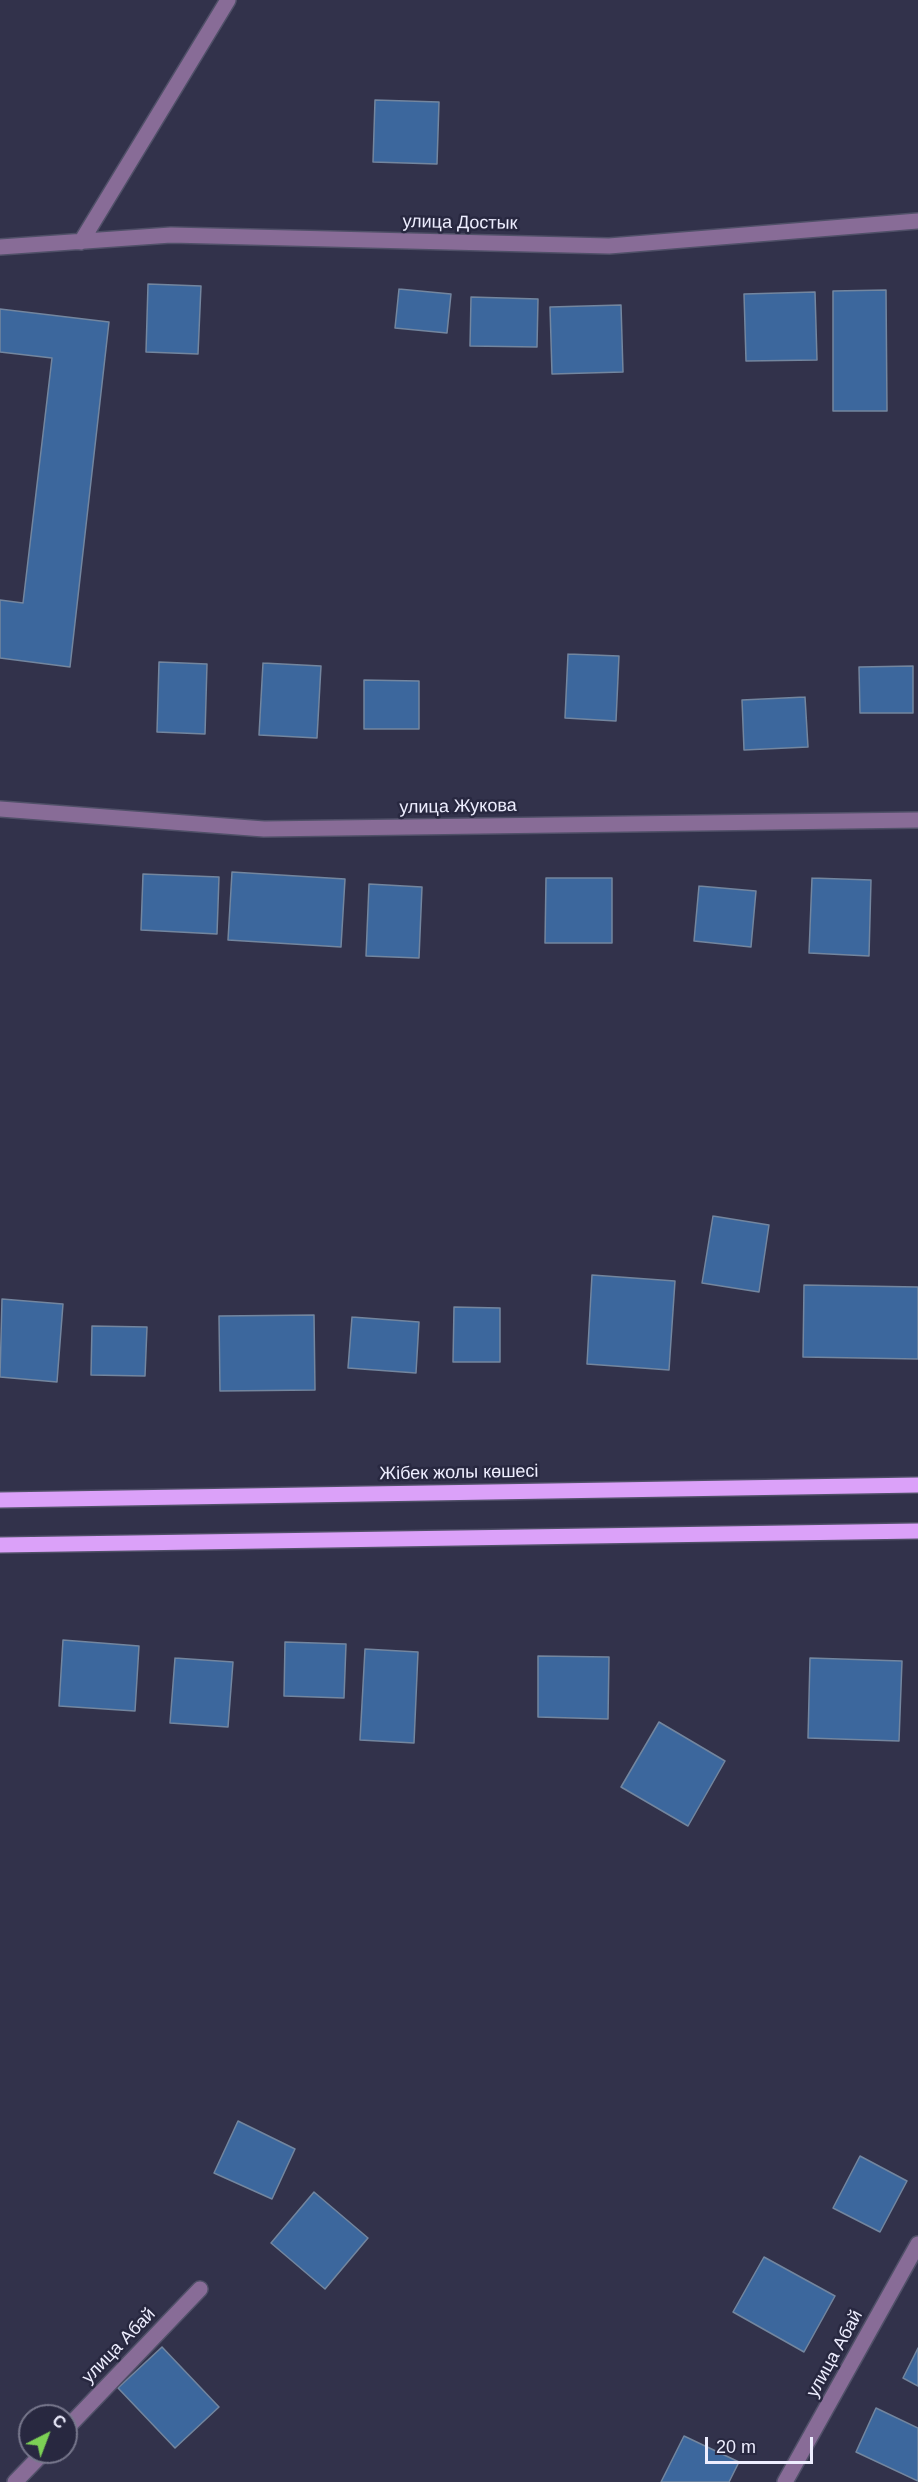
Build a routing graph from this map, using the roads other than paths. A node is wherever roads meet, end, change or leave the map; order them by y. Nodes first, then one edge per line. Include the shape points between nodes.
1 (228, 0) edge
2 (918, 221) edge
3 (81, 242) junction
4 (0, 247) edge
5 (0, 809) edge
6 (918, 820) edge
7 (918, 1485) edge
8 (0, 1500) edge
9 (918, 1531) edge
10 (0, 1545) edge
11 (918, 2244) edge
12 (200, 2289) dead end
13 (78, 2416) edge
14 (32, 2464) edge
15 (15, 2482) edge
16 (785, 2482) edge

1 - 3 street
2 - 3 street, улица Достык via 609,246 171,235
3 - 4 street, улица Достык
5 - 6 street, улица Жукова via 264,829
7 - 8 main road, Жібек жолы көшесі
9 - 10 main road
11 - 16 street, улица Абай
12 - 13 street, улица Абай
14 - 15 street

